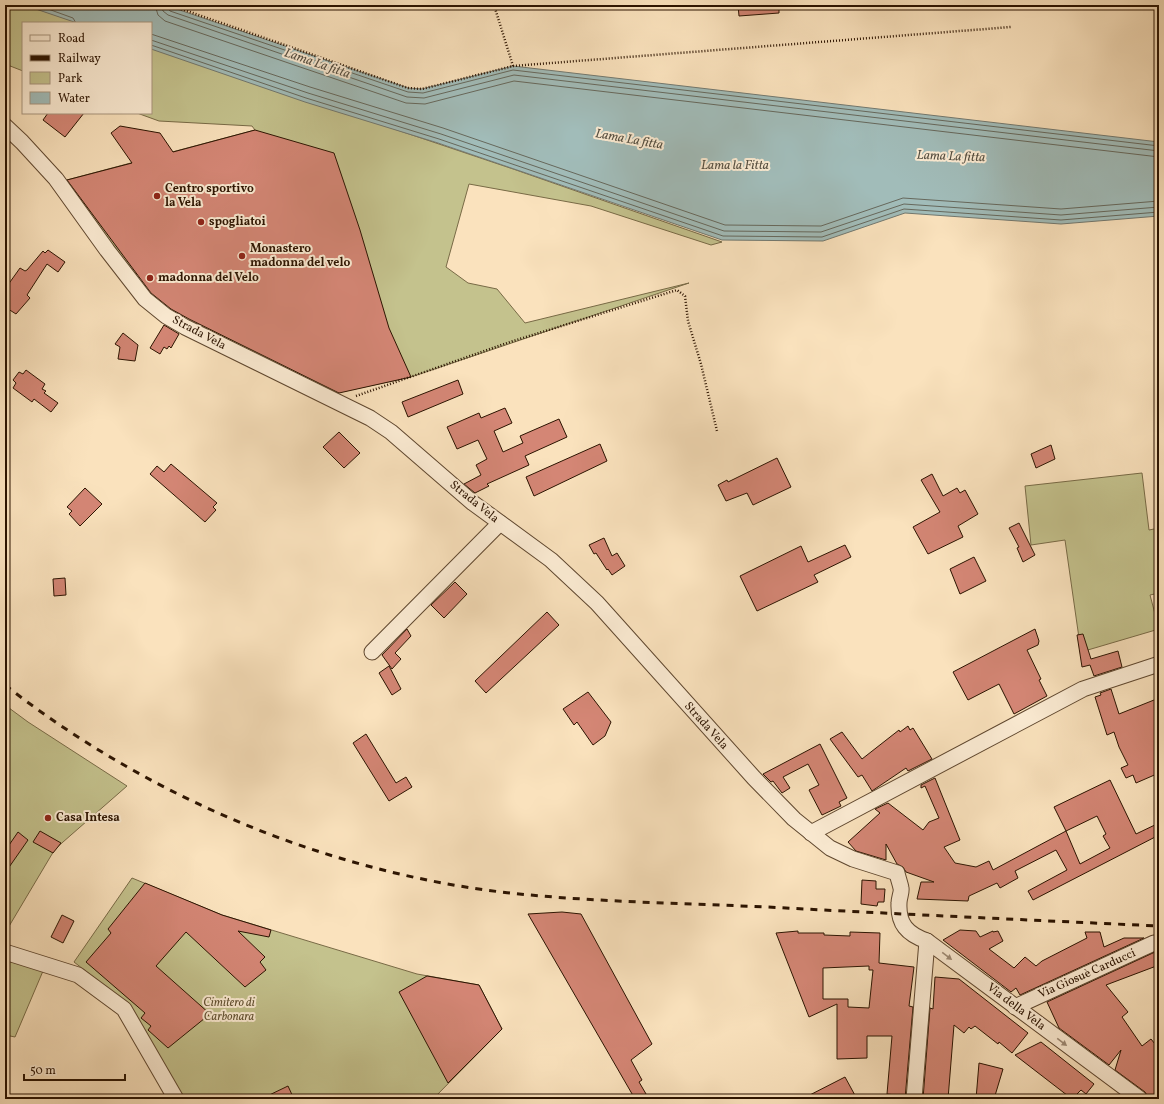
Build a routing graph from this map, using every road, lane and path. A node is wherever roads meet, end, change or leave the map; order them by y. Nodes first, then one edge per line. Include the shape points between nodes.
1 (170, 5) edge
2 (494, 5) edge
3 (1011, 27) dead end
4 (513, 66) junction
5 (5, 126) edge
6 (340, 403) junction
7 (717, 431) dead end
8 (500, 523) junction
9 (372, 652) dead end
10 (1159, 664) edge
11 (812, 833) junction
12 (899, 914) joint
13 (927, 941) junction
14 (1159, 944) edge
15 (5, 952) edge
16 (1015, 1007) junction
17 (176, 1099) edge
18 (914, 1099) edge
19 (1140, 1099) edge

1 - 4 path via 408,88 422,89
2 - 4 path
3 - 4 path
5 - 6 street, Strada Vela via 56,179 145,299 185,327
6 - 7 path via 510,342 677,290 686,296 688,321
6 - 8 street, Strada Vela via 391,432
8 - 9 street
8 - 11 street, Strada Vela via 551,560 597,603 754,778 794,819
10 - 11 street via 1083,689
11 - 12 street, Strada Vela via 830,848 897,873 902,889
12 - 13 street, Via della Vela via 903,927 917,938
13 -> 16 street, Via della Vela
13 - 18 street
14 - 16 street, Via Giosuè Carducci via 1154,943
15 - 17 street via 78,975 124,1009
16 -> 19 street, Via della Vela

